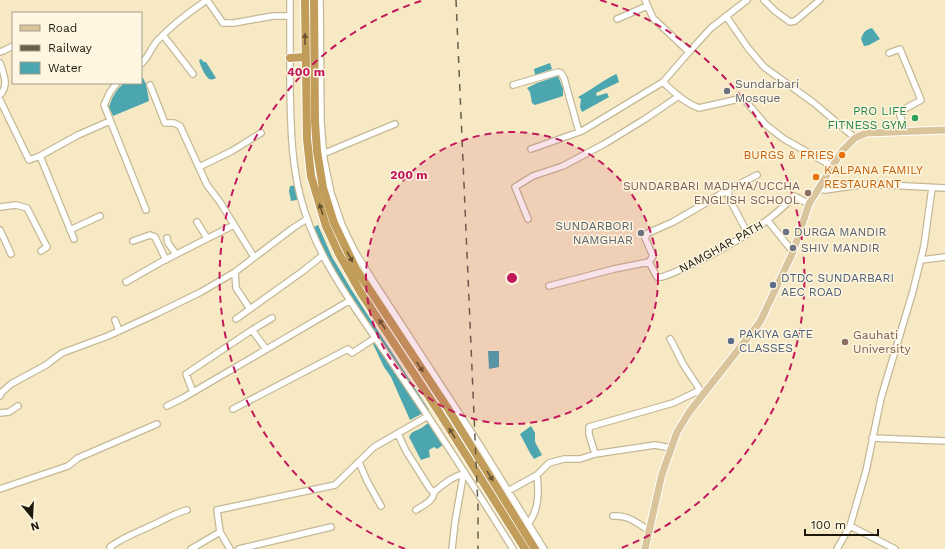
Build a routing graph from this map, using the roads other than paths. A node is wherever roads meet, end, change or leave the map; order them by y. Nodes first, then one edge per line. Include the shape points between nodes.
1 (207, 0) edge
2 (290, 0) edge
3 (305, 0) edge
4 (314, 0) edge
5 (320, 0) edge
6 (747, 0) edge
7 (764, 0) edge
8 (820, 0) edge
9 (646, 3) edge
10 (290, 16) junction
11 (726, 16) junction
12 (617, 19) dead end
13 (163, 35) junction
14 (12, 47) edge
15 (0, 52) edge
16 (689, 52) junction
17 (889, 52) dead end
18 (305, 57) junction
19 (290, 58) junction
20 (0, 63) edge
21 (142, 63) edge
22 (193, 74) dead end
23 (663, 82) junction
24 (116, 84) edge
25 (150, 85) dead end
26 (513, 85) dead end
27 (0, 95) edge
28 (679, 96) junction
29 (0, 100) edge
30 (110, 121) junction
31 (395, 124) dead end
32 (945, 130) edge
33 (905, 131) junction
34 (579, 132) junction
35 (261, 133) dead end
36 (855, 138) junction
37 (531, 149) dead end
38 (323, 152) junction
39 (40, 156) junction
40 (832, 166) junction
41 (199, 167) junction
42 (757, 175) dead end
43 (932, 188) junction
44 (945, 188) edge
45 (818, 189) junction
46 (728, 190) junction
47 (809, 204) junction
48 (0, 207) edge
49 (146, 210) dead end
50 (100, 216) dead end
51 (307, 219) junction
52 (528, 219) dead end
53 (768, 221) junction
54 (197, 222) dead end
55 (234, 225) junction
56 (0, 230) edge
57 (70, 230) junction
58 (748, 234) junction
59 (168, 238) dead end
60 (207, 238) junction
61 (74, 239) dead end
62 (133, 241) dead end
63 (41, 251) dead end
64 (793, 252) junction
65 (11, 254) dead end
66 (176, 254) junction
67 (323, 255) junction
68 (945, 256) edge
69 (254, 257) junction
70 (166, 260) junction
71 (921, 260) junction
72 (649, 262) junction
73 (234, 272) junction
74 (126, 282) dead end
75 (548, 286) dead end
76 (349, 301) junction
77 (250, 309) junction
78 (272, 318) dead end
79 (236, 319) dead end
80 (115, 320) dead end
81 (252, 330) junction
82 (119, 331) junction
83 (375, 338) junction
84 (670, 339) dead end
85 (266, 349) junction
86 (193, 392) junction
87 (702, 393) junction
88 (0, 396) edge
89 (18, 406) dead end
90 (167, 406) dead end
91 (233, 409) dead end
92 (0, 413) edge
93 (428, 416) junction
94 (157, 424) dead end
95 (398, 434) junction
96 (872, 438) junction
97 (945, 441) edge
98 (671, 448) junction
99 (595, 454) junction
100 (359, 462) junction
101 (464, 473) junction
102 (537, 475) junction
103 (0, 489) edge
104 (508, 491) junction
105 (434, 492) junction
106 (381, 506) dead end
107 (187, 510) dead end
108 (416, 510) dead end
109 (613, 516) dead end
110 (528, 524) junction
111 (331, 526) dead end
112 (850, 526) junction
113 (650, 531) junction
114 (220, 532) junction
115 (194, 548) edge
116 (111, 549) edge
117 (230, 549) edge
118 (239, 549) edge
119 (452, 549) edge
120 (513, 549) edge
121 (525, 549) edge
122 (535, 549) edge
123 (544, 549) edge
124 (645, 549) edge
125 (837, 549) edge
126 (895, 549) edge

1 - 10 street via 223,23
1 - 13 street
2 - 10 street
18 -> 3 highway
4 -> 122 highway via 317,151 323,188 334,223 356,268
5 - 38 street
6 - 11 street
7 - 8 street via 785,19 793,22
9 - 12 street
9 - 16 street via 653,18
10 - 19 street
11 - 16 street
11 - 36 street via 764,67 814,102
13 - 21 street
13 - 22 street
14 - 15 street
16 - 23 street
17 - 33 street via 900,49 921,100 899,112
18 - 19 highway
121 -> 18 highway via 361,293 333,241 318,202 309,164
19 - 51 street via 292,155
20 - 27 street via 6,82
23 - 28 street
23 - 34 street
24 - 30 street via 104,105
25 - 41 street via 165,123 180,126
26 - 34 street via 561,73
28 - 40 street via 698,108 743,98 766,125 784,139
28 - 52 street via 606,143 563,166 533,176 515,187
29 - 39 street via 29,160
30 - 39 street
30 - 49 street
31 - 38 street
32 - 33 main road
33 - 36 main road via 866,133
34 - 37 street
35 - 41 street
36 - 40 main road
38 - 104 street via 332,194 342,225 354,250
39 - 57 street
40 - 45 main road
41 - 55 street via 207,185
42 - 46 street
43 - 44 street
43 - 45 street via 867,184
43 - 71 street
45 - 47 main road
46 - 58 street via 729,198
46 - 72 street via 673,222 648,233 645,238 652,256
47 - 53 street via 794,196
47 - 64 main road
48 - 63 street via 16,205 27,208 47,247
50 - 57 street
51 - 67 street
51 - 69 street
53 - 58 street, NAMGHAR PATH
53 - 64 street, NAMGHAR PATH
54 - 60 street
55 - 60 street
55 - 69 street
56 - 65 street
57 - 61 street
58 - 72 street, NAMGHAR PATH via 690,266 662,277 657,277
59 - 66 street via 168,243
60 - 66 street
62 - 70 street via 150,234 155,237
64 - 87 main road via 760,322
66 - 70 street
67 - 76 street
67 - 77 street
68 - 71 street
69 - 73 street
70 - 74 street
71 - 96 street
72 - 75 street
73 - 77 street via 236,288
73 - 82 street via 201,292
76 - 83 street
76 - 85 street
77 - 79 street
78 - 81 street
80 - 82 street
81 - 85 street
81 - 86 street via 186,374
82 - 88 street via 62,353 11,384
83 - 91 street via 352,353 348,349
83 - 93 street
84 - 87 street
85 - 86 street
86 - 90 street
87 - 98 main road via 677,432
87 - 99 street via 589,427
89 - 92 street via 9,412
93 - 95 street
93 - 101 street
94 - 103 street via 78,458 68,466
95 - 100 street via 374,447
95 - 105 street via 406,451
96 - 97 street
96 - 112 street via 866,471
98 - 99 street via 655,445
98 - 113 main road via 662,474
99 - 102 street via 580,459 564,459 549,463
100 - 106 street
100 - 114 street via 335,485 217,510
101 - 105 street via 444,483
101 - 119 street
101 - 120 street
102 - 104 street
102 - 110 street via 539,487 536,511
104 - 110 street
105 - 108 street via 429,502
107 - 116 street via 121,538 110,547
109 - 113 street via 623,515
110 - 123 street
111 - 118 street
112 - 125 street
112 - 126 street
113 - 124 main road
114 - 115 street
114 - 117 street

